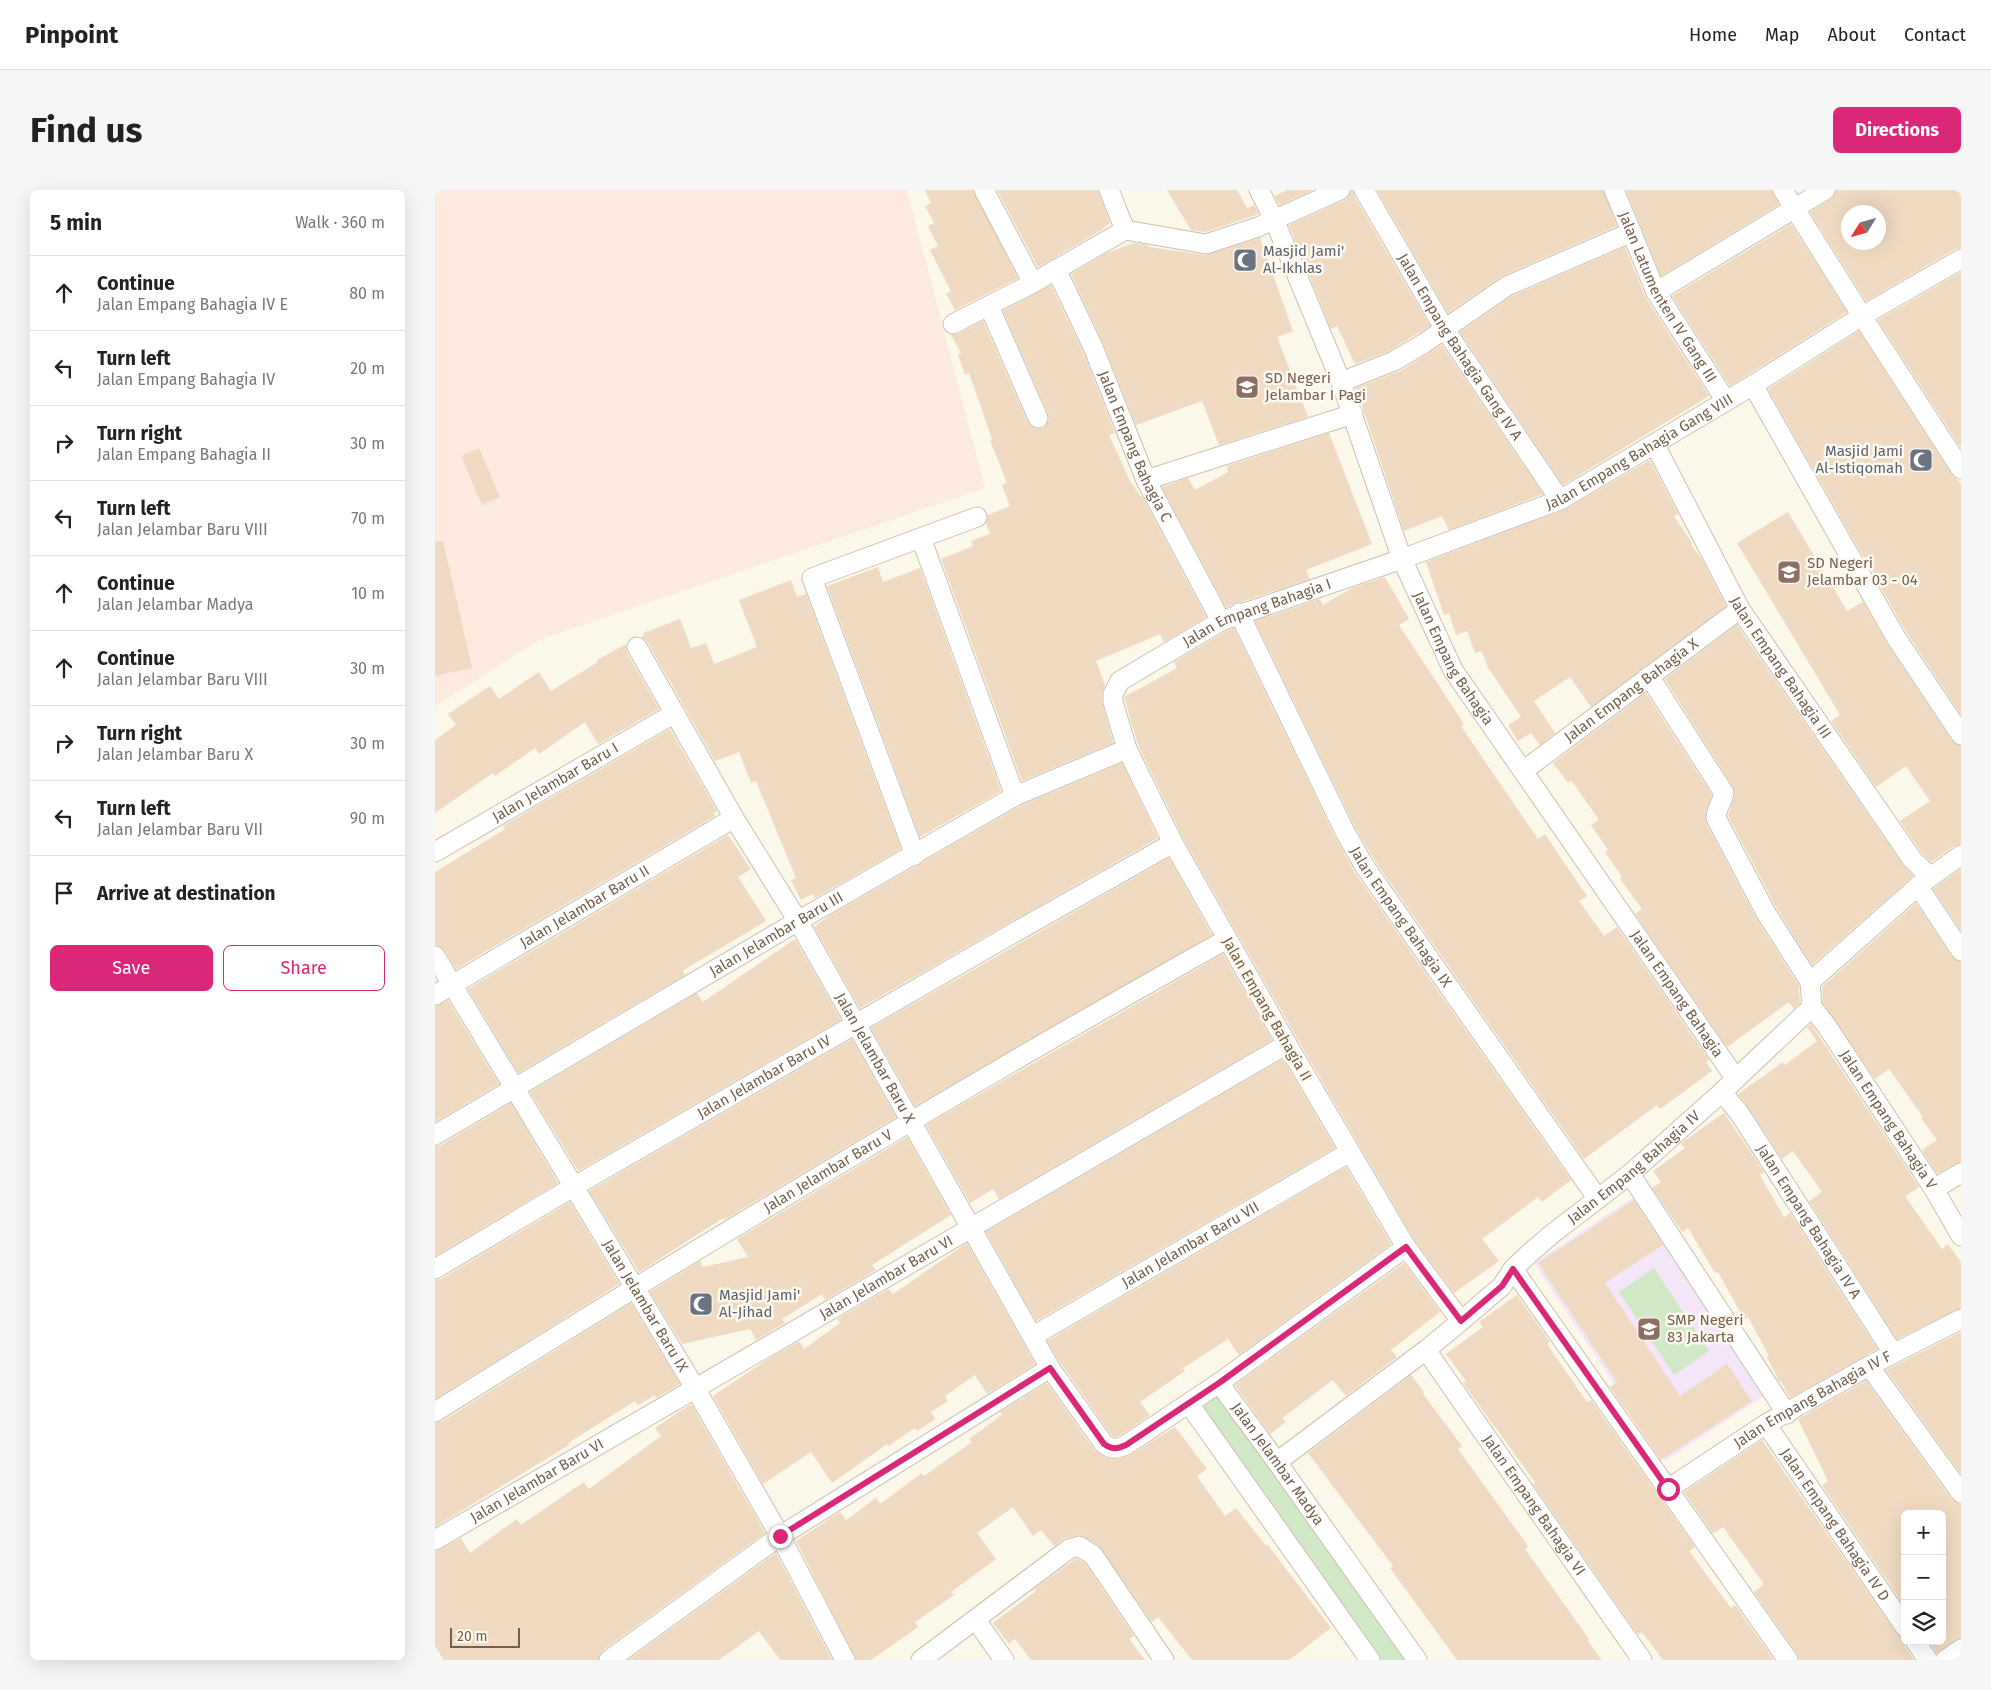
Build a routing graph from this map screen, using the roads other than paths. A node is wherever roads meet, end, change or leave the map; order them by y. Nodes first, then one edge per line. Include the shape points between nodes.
1 (983, 190) edge
2 (1109, 190) edge
3 (1259, 190) edge
4 (1340, 190) edge
5 (1364, 190) edge
6 (1614, 190) edge
7 (1783, 190) edge
8 (1825, 190) edge
9 (1795, 209) junction
10 (1273, 219) junction
11 (1125, 230) junction
12 (1632, 232) junction
13 (1961, 259) edge
14 (1056, 269) junction
15 (1033, 282) junction
16 (1656, 292) junction
17 (989, 306) junction
18 (1862, 316) junction
19 (953, 324) dead end
20 (1444, 328) junction
21 (1341, 382) junction
22 (1753, 385) junction
23 (1726, 401) junction
24 (1353, 414) junction
25 (1038, 418) dead end
26 (1655, 444) junction
27 (1961, 468) edge
28 (1146, 480) junction
29 (1560, 500) junction
30 (977, 517) dead end
31 (921, 538) junction
32 (1402, 559) junction
33 (1740, 609) junction
34 (1239, 613) junction
35 (1221, 621) junction
36 (637, 647) dead end
37 (1649, 676) junction
38 (1120, 681) joint
39 (675, 713) junction
40 (1961, 734) edge
41 (1127, 749) junction
42 (1523, 770) junction
43 (1015, 796) junction
44 (734, 818) junction
45 (1173, 843) junction
46 (435, 852) edge
47 (915, 855) junction
48 (1961, 855) edge
49 (1924, 881) junction
50 (798, 921) junction
51 (1227, 939) junction
52 (1961, 951) edge
53 (435, 956) edge
54 (1810, 982) junction
55 (453, 985) junction
56 (435, 995) edge
57 (1812, 1007) junction
58 (856, 1025) junction
59 (1287, 1044) junction
60 (1736, 1079) junction
61 (513, 1089) junction
62 (1722, 1092) junction
63 (911, 1121) junction
64 (435, 1134) edge
65 (1350, 1152) junction
66 (1961, 1173) edge
67 (1630, 1174) junction
68 (573, 1187) junction
69 (1935, 1190) junction
70 (1598, 1199) junction
71 (971, 1229) junction
72 (1961, 1236) edge
73 (1406, 1247) junction
74 (435, 1269) edge
75 (1513, 1269) junction
76 (633, 1288) junction
77 (1961, 1319) edge
78 (1461, 1321) junction
79 (1033, 1336) junction
80 (1426, 1350) junction
81 (1893, 1353) junction
82 (1869, 1366) junction
83 (1050, 1368) junction
84 (1219, 1383) junction
85 (695, 1388) junction
86 (1189, 1404) junction
87 (435, 1412) edge
88 (1787, 1414) junction
89 (1766, 1424) junction
90 (1277, 1462) junction
91 (1668, 1489) junction
92 (1961, 1492) edge
93 (780, 1536) junction
94 (435, 1540) edge
95 (977, 1620) junction
96 (1901, 1621) edge
97 (1918, 1645) edge
98 (1961, 1649) edge
99 (609, 1660) edge
100 (845, 1660) edge
101 (921, 1660) edge
102 (1004, 1660) edge
103 (1164, 1660) edge
104 (1370, 1660) edge
105 (1417, 1660) edge
106 (1642, 1660) edge
107 (1788, 1660) edge
108 (1927, 1660) edge
109 (1945, 1660) edge

1 - 15 street
2 - 11 street
3 - 10 street, Jalan Empang Bahagia
4 - 10 street
5 - 20 street, Jalan Empang Bahagia Gang IV A
6 - 12 street, Jalan Latumenten IV Gang III
7 - 9 street
8 - 9 street
9 - 16 street
9 - 18 street
10 - 11 street via 1206,244
10 - 21 street, Jalan Empang Bahagia
11 - 14 street
12 - 16 street, Jalan Latumenten IV Gang III
12 - 20 street via 1507,286
13 - 18 street, Jalan Empang Bahagia Gang VIII
14 - 15 street
14 - 28 street, Jalan Empang Bahagia C via 1093,347
15 - 17 street
16 - 23 street, Jalan Latumenten IV Gang III
17 - 19 street
17 - 25 street
18 - 22 street, Jalan Empang Bahagia Gang VIII
18 - 27 street
20 - 21 street via 1394,361
20 - 29 street, Jalan Empang Bahagia Gang IV A
21 - 24 street, Jalan Empang Bahagia
22 - 23 street, Jalan Empang Bahagia Gang VIII
22 - 40 street via 1895,636
23 - 26 street, Jalan Empang Bahagia Gang VIII
24 - 28 street
24 - 32 street, Jalan Empang Bahagia
26 - 29 street, Jalan Empang Bahagia Gang VIII
26 - 33 street, Jalan Empang Bahagia III
28 - 35 street, Jalan Empang Bahagia C
29 - 32 street, Jalan Empang Bahagia Gang VIII
30 - 31 street
31 - 43 street
31 - 47 street via 812,578
32 - 34 street, Jalan Empang Bahagia I
32 - 42 street, Jalan Empang Bahagia via 1453,670
33 - 37 street, Jalan Empang Bahagia X
33 - 49 street, Jalan Empang Bahagia III
34 - 35 street, Jalan Empang Bahagia I
34 - 70 street, Jalan Empang Bahagia IX via 1365,867
35 - 38 street, Jalan Empang Bahagia I
36 - 39 street, Jalan Jelambar Baru X
37 - 42 street, Jalan Empang Bahagia X
37 - 54 street via 1724,793 1716,818 1765,913
38 - 41 street, Jalan Empang Bahagia II via 1113,694 1113,702
39 - 44 street, Jalan Jelambar Baru X
39 - 46 street, Jalan Jelambar Baru I
41 - 43 street, Jalan Jelambar Baru III
41 - 45 street, Jalan Empang Bahagia II
42 - 60 street, Jalan Empang Bahagia
43 - 47 street, Jalan Jelambar Baru III
44 - 50 street, Jalan Jelambar Baru X
44 - 55 street, Jalan Jelambar Baru II
45 - 51 street, Jalan Empang Bahagia II
45 - 58 street, Jalan Jelambar Baru IV
47 - 50 street, Jalan Jelambar Baru III
48 - 49 street
49 - 52 street, Jalan Empang Bahagia III
49 - 54 street
50 - 58 street, Jalan Jelambar Baru X
50 - 61 street, Jalan Jelambar Baru III
51 - 59 street, Jalan Empang Bahagia II
51 - 63 street, Jalan Jelambar Baru V
53 - 55 street, Jalan Jelambar Baru IX
54 - 57 street
55 - 56 street, Jalan Jelambar Baru II
55 - 61 street, Jalan Jelambar Baru IX
57 - 60 street, Jalan Empang Bahagia IV
57 - 69 street, Jalan Empang Bahagia V
58 - 63 street, Jalan Jelambar Baru X
58 - 68 street, Jalan Jelambar Baru IV
59 - 65 street, Jalan Empang Bahagia II
59 - 71 street, Jalan Jelambar Baru VI
60 - 62 street, Jalan Empang Bahagia IV
61 - 64 street, Jalan Jelambar Baru III
61 - 68 street, Jalan Jelambar Baru IX
62 - 67 street, Jalan Empang Bahagia IV
62 - 81 street, Jalan Empang Bahagia IV A via 1740,1114
63 - 71 street, Jalan Jelambar Baru X
63 - 76 street, Jalan Jelambar Baru V
65 - 73 street, Jalan Empang Bahagia II
65 - 79 street, Jalan Jelambar Baru VII
66 - 69 street
67 - 70 street, Jalan Empang Bahagia IV
67 - 88 street
68 - 74 street, Jalan Jelambar Baru IV
68 - 76 street, Jalan Jelambar Baru IX
69 - 72 street, Jalan Empang Bahagia V
70 - 75 street, Jalan Empang Bahagia IV
71 - 79 street, Jalan Jelambar Baru X
71 - 85 street, Jalan Jelambar Baru VI
73 - 78 street, Jalan Empang Bahagia II
73 - 84 street
75 - 78 street, Jalan Empang Bahagia IV via 1502,1286
75 - 91 street
76 - 85 street, Jalan Jelambar Baru IX
76 - 87 street, Jalan Jelambar Baru V
77 - 81 street, Jalan Empang Bahagia IV F
78 - 80 street, Jalan Empang Bahagia IV
79 - 83 street, Jalan Jelambar Baru X
80 - 90 street, Jalan Empang Bahagia IV
80 - 106 street, Jalan Empang Bahagia VI
81 - 82 street, Jalan Empang Bahagia IV F
82 - 88 street, Jalan Empang Bahagia IV F
82 - 92 street
83 - 86 street, Jalan Jelambar Baru X via 1104,1444 1117,1450
83 - 93 street
84 - 86 street
84 - 90 street, Jalan Jelambar Madya
85 - 93 street, Jalan Jelambar Baru IX
85 - 94 street, Jalan Jelambar Baru VI
86 - 104 street
88 - 89 street, Jalan Empang Bahagia IV F
89 - 91 street, Jalan Empang Bahagia IV F
89 - 96 street, Jalan Empang Bahagia IV D
90 - 105 street, Jalan Jelambar Madya
91 - 107 street
93 - 99 street
93 - 100 street, Jalan Jelambar Baru IX
95 - 101 street
95 - 102 street
95 - 103 street via 1069,1550 1079,1546 1093,1555
97 - 108 street
98 - 109 street

